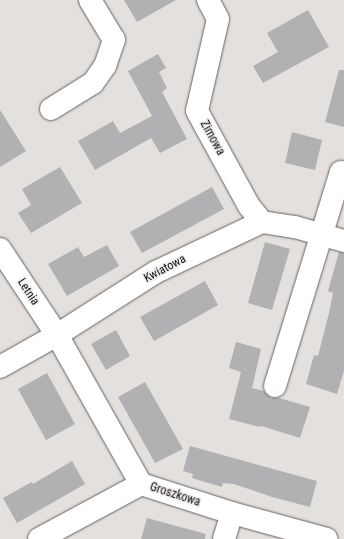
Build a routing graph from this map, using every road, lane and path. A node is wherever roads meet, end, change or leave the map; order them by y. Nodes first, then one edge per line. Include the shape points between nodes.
1 (90, 0) edge
2 (208, 0) edge
3 (51, 109) dead end
4 (341, 172) dead end
5 (262, 222) junction
6 (321, 235) junction
7 (344, 241) edge
8 (0, 249) edge
9 (57, 335) junction
10 (0, 367) edge
11 (275, 386) dead end
12 (141, 484) junction
13 (232, 513) junction
14 (39, 539) edge
15 (224, 539) edge
16 (327, 539) edge

1 - 3 street via 114,40 105,66 93,83
2 - 5 street, Zimowa via 218,20 197,111 249,206
4 - 6 street
5 - 6 street via 295,227
5 - 9 street, Kwiatowa via 156,272
6 - 7 street
6 - 11 street
8 - 9 street, Letnia
9 - 10 street, Kwiatowa
9 - 12 street, Groszkowa
12 - 13 street, Groszkowa
12 - 14 street
13 - 15 street
13 - 16 street, Groszkowa

